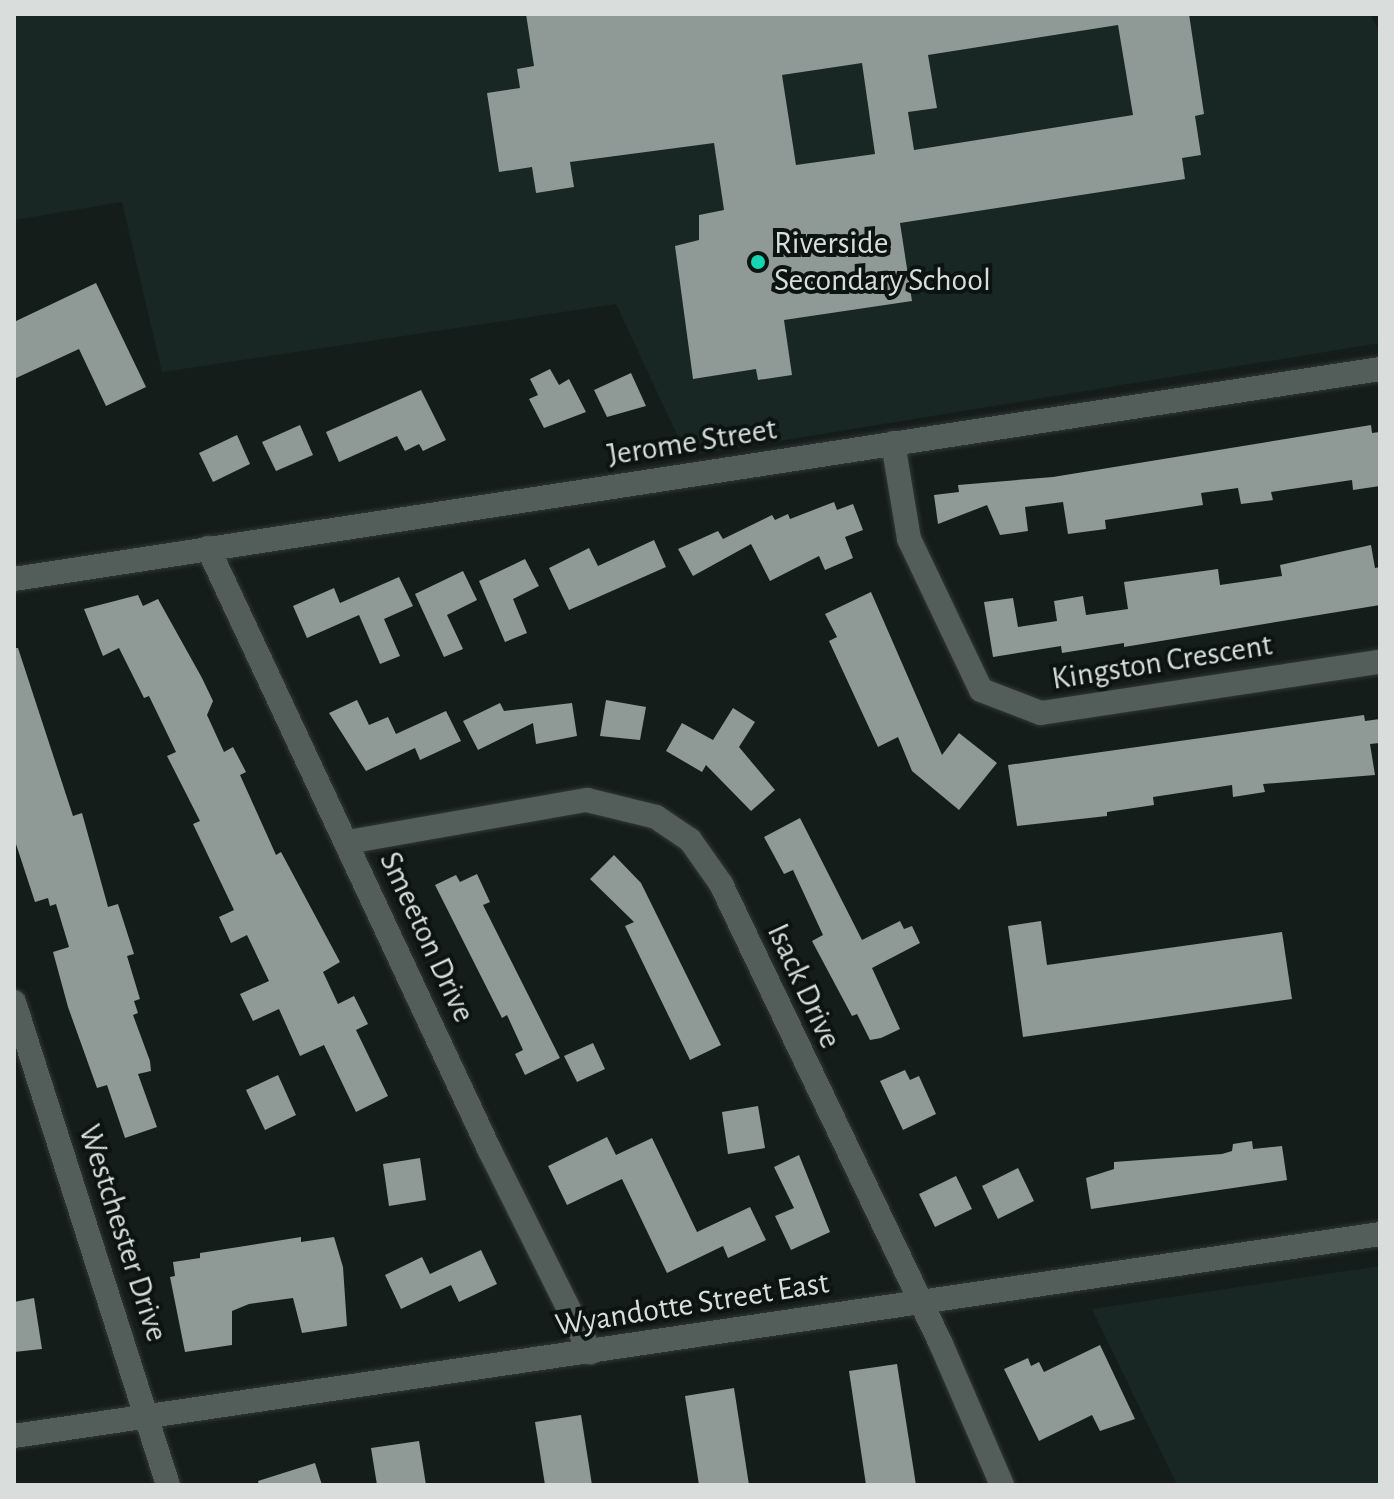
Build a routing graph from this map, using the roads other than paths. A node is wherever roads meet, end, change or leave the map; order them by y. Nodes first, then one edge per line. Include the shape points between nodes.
1 (1380, 369) edge
2 (893, 443) junction
3 (208, 548) junction
4 (14, 579) edge
5 (1380, 662) edge
6 (348, 842) junction
7 (14, 1002) edge
8 (1380, 1234) edge
9 (919, 1301) junction
10 (590, 1352) junction
11 (145, 1416) junction
12 (14, 1436) edge
13 (168, 1485) edge
14 (1002, 1485) edge

1 - 2 street, Jerome Street
2 - 3 street, Jerome Street
2 - 5 street, Kingston Crescent via 909,539 981,690 1041,713
3 - 4 street, Jerome Street
3 - 6 street, Smeeton Drive
6 - 9 street, Isack Drive via 587,800 656,817 690,840 721,884
6 - 10 street, Smeeton Drive via 490,1151
7 - 11 street, Westchester Drive
8 - 9 street, Wyandotte Street East
9 - 10 street, Wyandotte Street East
9 - 14 street, Isack Drive
10 - 11 street, Wyandotte Street East
11 - 12 street, Wyandotte Street East
11 - 13 street, Westchester Drive

